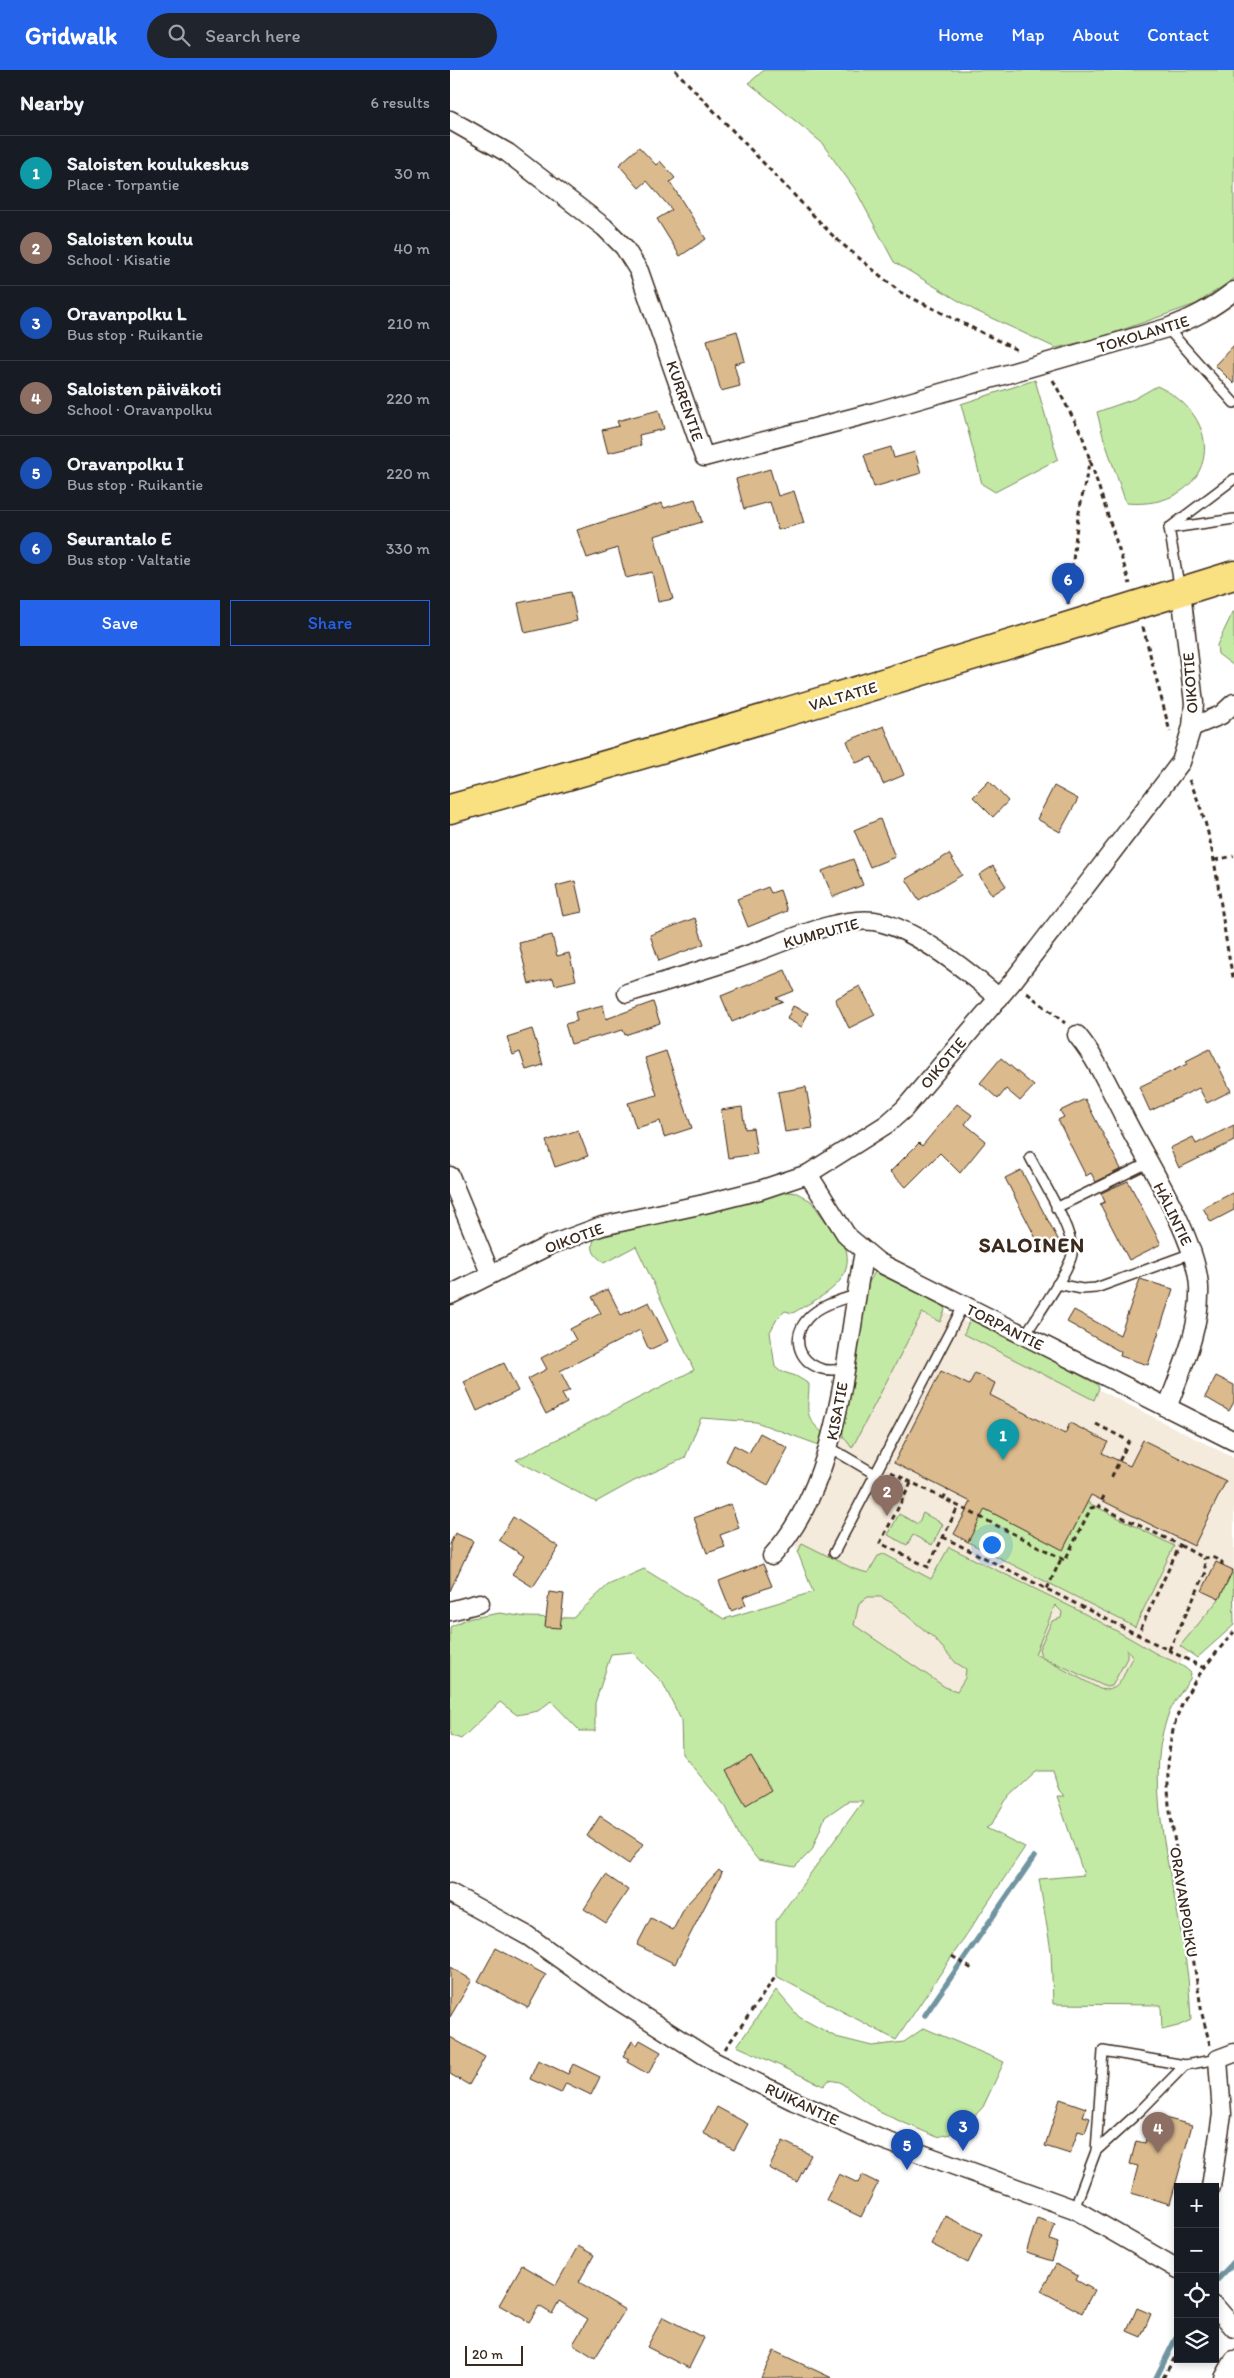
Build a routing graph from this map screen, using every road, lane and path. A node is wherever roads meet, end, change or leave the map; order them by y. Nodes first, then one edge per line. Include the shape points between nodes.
1 (675, 70) edge
2 (450, 120) edge
3 (1234, 291) edge
4 (1167, 328) junction
5 (1044, 364) junction
6 (1234, 404) edge
7 (1090, 458) junction
8 (1234, 479) edge
9 (1234, 519) edge
10 (1169, 528) junction
11 (1234, 575) edge
12 (1131, 589) dead end
13 (1181, 592) junction
14 (1068, 604) dead end
15 (1141, 621) dead end
16 (1234, 703) edge
17 (1192, 728) junction
18 (1180, 762) junction
19 (450, 808) edge
20 (1234, 856) edge
21 (1215, 860) junction
22 (1013, 981) junction
23 (1234, 981) edge
24 (627, 993) dead end
25 (999, 998) junction
26 (1076, 1035) joint
27 (1030, 1157) dead end
28 (1148, 1162) junction
29 (808, 1174) junction
30 (450, 1176) edge
31 (1056, 1208) junction
32 (864, 1252) junction
33 (1192, 1253) junction
34 (490, 1273) junction
35 (1057, 1284) junction
36 (450, 1295) edge
37 (856, 1295) junction
38 (963, 1306) junction
39 (1024, 1337) junction
40 (845, 1369) junction
41 (1167, 1408) junction
42 (1096, 1424) dead end
43 (1234, 1441) edge
44 (829, 1448) junction
45 (877, 1470) junction
46 (1110, 1480) dead end
47 (911, 1483) junction
48 (948, 1490) dead end
49 (1104, 1496) dead end
50 (943, 1499) junction
51 (1100, 1506) junction
52 (958, 1507) junction
53 (943, 1537) junction
54 (1180, 1545) junction
55 (834, 1553) dead end
56 (772, 1556) dead end
57 (1061, 1558) junction
58 (1204, 1558) junction
59 (1222, 1565) dead end
60 (1047, 1589) junction
61 (480, 1603) dead end
62 (450, 1611) edge
63 (1234, 1632) edge
64 (1138, 1634) junction
65 (1169, 1650) junction
66 (1204, 1668) junction
67 (450, 1892) edge
68 (952, 1956) dead end
69 (972, 1969) dead end
70 (776, 1976) dead end
71 (1226, 2056) edge
72 (715, 2062) junction
73 (1185, 2065) junction
74 (1096, 2151) junction
75 (1212, 2183) edge
76 (1074, 2209) junction
77 (1174, 2267) edge
78 (1219, 2311) edge
79 (1234, 2328) edge
80 (1174, 2359) edge
81 (1163, 2378) edge

1 - 5 path via 835,238 900,292
2 - 5 street, KURRENTIE via 508,153 604,227 624,247 639,271 704,457
3 - 4 street, TOKOLANTIE via 1204,313
4 - 5 street, TOKOLANTIE
4 - 6 lane
5 - 7 path via 1072,413
7 - 12 path
7 - 14 path via 1078,517
8 - 10 lane
9 - 10 lane
10 - 13 lane
11 - 13 highway, VALTATIE
13 - 17 street, OIKOTIE via 1194,703
13 - 19 highway, VALTATIE via 929,671 648,754
15 - 18 path
16 - 17 street via 1221,715
17 - 18 street, OIKOTIE
18 - 21 path via 1195,792
18 - 22 street, OIKOTIE
20 - 21 path
21 - 23 path
22 - 25 street, OIKOTIE
22 - 26 path
24 - 25 street, KUMPUTIE via 802,935 860,921 874,921 904,932
25 - 29 street, OIKOTIE via 904,1109 880,1129
26 - 28 street, HÄLINTIE via 1092,1056
27 - 31 lane
28 - 31 lane
28 - 33 street, HÄLINTIE
29 - 32 street, TORPANTIE via 835,1220
29 - 34 street, OIKOTIE via 713,1202 602,1226
30 - 34 street
31 - 35 lane via 1069,1233 1073,1252
32 - 37 street, KISATIE
32 - 38 street, TORPANTIE
33 - 35 lane via 1096,1288
33 - 41 street, HÄLINTIE via 1199,1287 1196,1320
34 - 36 street, OIKOTIE
35 - 39 lane
37 - 40 street, KISATIE
37 - 40 lane via 815,1311 798,1334 800,1351 815,1366 823,1370
38 - 39 street, TORPANTIE
38 - 45 lane
39 - 41 street, TORPANTIE
40 - 44 street, KISATIE
41 - 43 street, TORPANTIE
42 - 46 path via 1129,1441
44 - 45 lane
44 - 56 street, KISATIE via 791,1533
45 - 47 path
45 - 55 lane
47 - 50 path
47 - 53 path via 880,1543 928,1567
48 - 50 path
49 - 51 path
50 - 52 path
51 - 54 path
51 - 57 path via 1091,1508 1065,1560
52 - 53 path
52 - 57 path
53 - 60 path
54 - 58 path
54 - 64 path
57 - 60 path
58 - 59 path via 1212,1557
58 - 65 path via 1206,1572
60 - 64 path
61 - 62 street
63 - 66 path, ORAVANPOLKU
64 - 65 path
65 - 66 path
66 - 71 path, ORAVANPOLKU via 1174,1719 1166,1770 1168,1805 1202,2014 1208,2038
67 - 72 street, RUIKANTIE via 528,1936 627,2006
68 - 69 path
70 - 72 path
71 - 73 lane
71 - 75 street via 1222,2114
72 - 76 street, RUIKANTIE via 878,2138
73 - 74 lane
73 - 74 lane via 1103,2051
74 - 76 lane
76 - 77 street, RUIKANTIE
78 - 79 street
80 - 81 path

